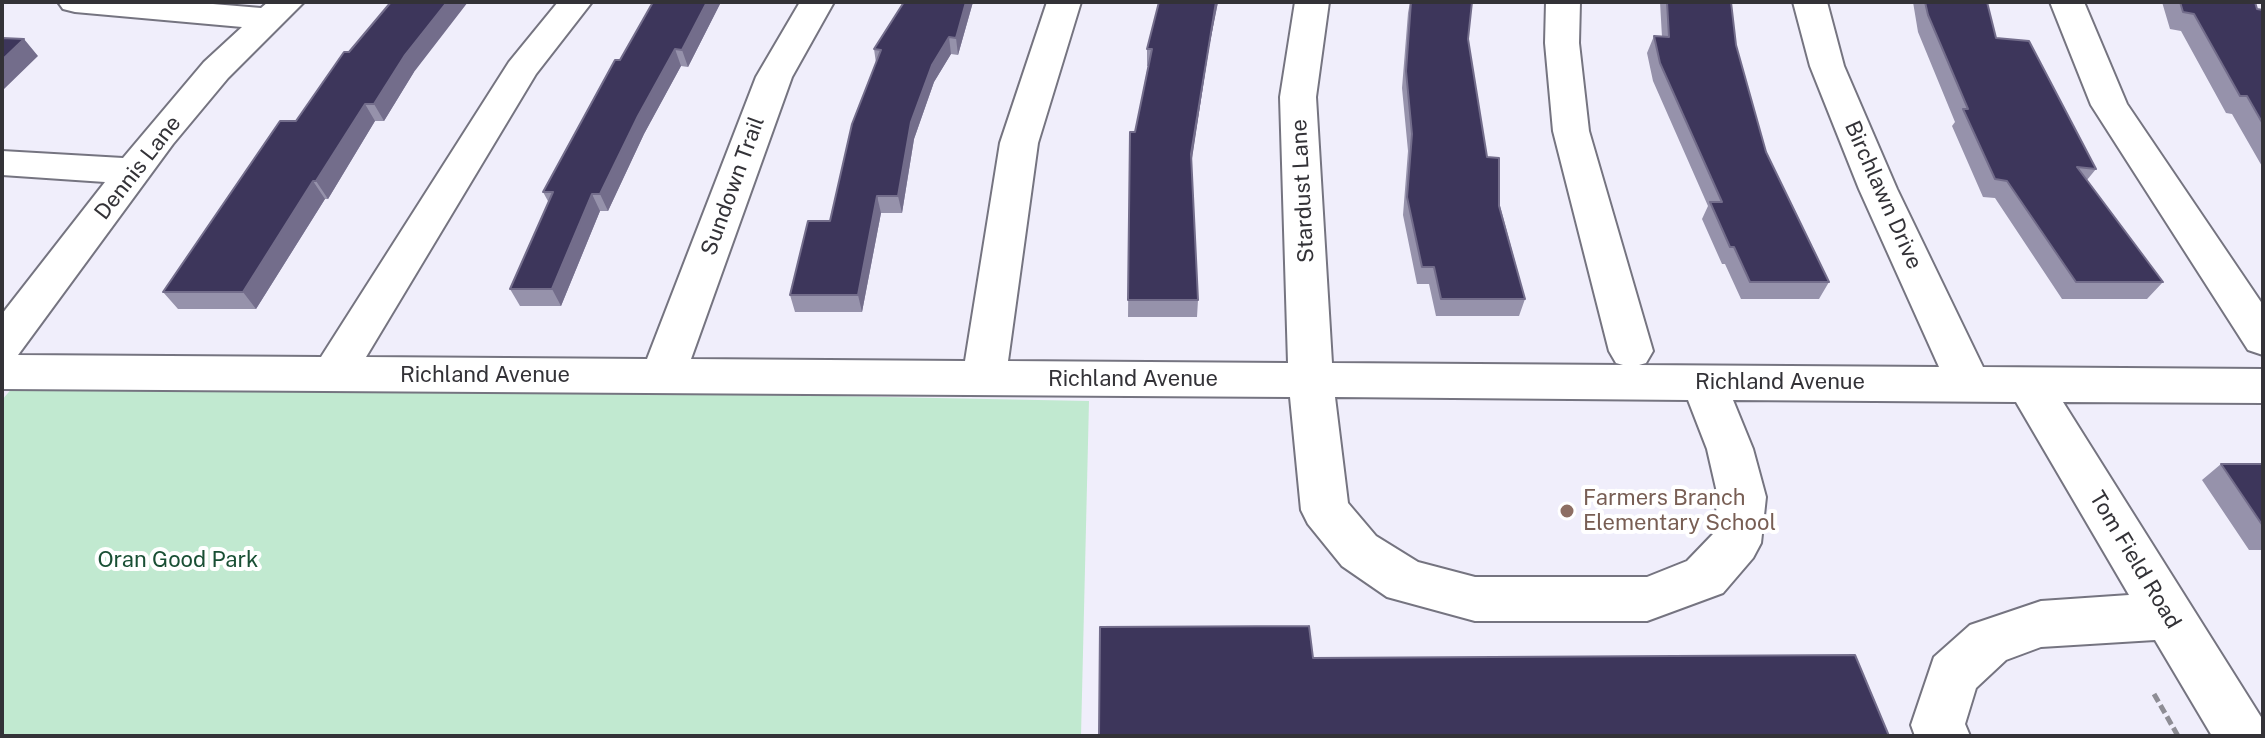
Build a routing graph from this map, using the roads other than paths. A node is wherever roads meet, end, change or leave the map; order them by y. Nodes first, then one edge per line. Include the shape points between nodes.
1 (75, 2) edge
2 (575, 2) edge
3 (817, 2) edge
4 (1064, 2) edge
5 (1312, 2) edge
6 (1563, 2) edge
7 (1810, 2) edge
8 (2067, 2) edge
9 (277, 10) edge
10 (2, 163) edge
11 (134, 171) junction
12 (2263, 339) edge
13 (2, 345) edge
14 (1631, 351) dead end
15 (2, 372) edge
16 (333, 374) junction
17 (663, 376) junction
18 (984, 378) junction
19 (1311, 380) junction
20 (1704, 382) junction
21 (1968, 383) junction
22 (2028, 383) junction
23 (2263, 386) edge
24 (2169, 616) junction
25 (1943, 736) edge
26 (2242, 736) edge

1 - 9 street
2 - 16 street via 521,70
3 - 17 street, Sundown Trail via 774,77
4 - 18 street via 1019,143
5 - 19 street, Stardust Lane via 1298,97
6 - 14 street via 1571,131
7 - 21 street, Birchlawn Drive via 1827,66 1878,189
8 - 12 street via 2109,105
9 - 11 street, Dennis Lane via 216,70
10 - 11 street
11 - 13 street, Dennis Lane
15 - 16 street, Richland Avenue
16 - 17 street, Richland Avenue
17 - 18 street, Richland Avenue
18 - 19 street, Richland Avenue
19 - 20 street, Richland Avenue
19 - 20 street, Stardust Lane via 1325,510 1359,551 1405,581 1475,599 1647,599 1705,577 1736,543 1742,497
20 - 21 street, Richland Avenue
21 - 22 street, Richland Avenue
22 - 23 street, Richland Avenue
22 - 24 street, Tom Field Road
24 - 25 street via 2041,624 1988,642 1953,674 1938,725
24 - 26 street, Tom Field Road

